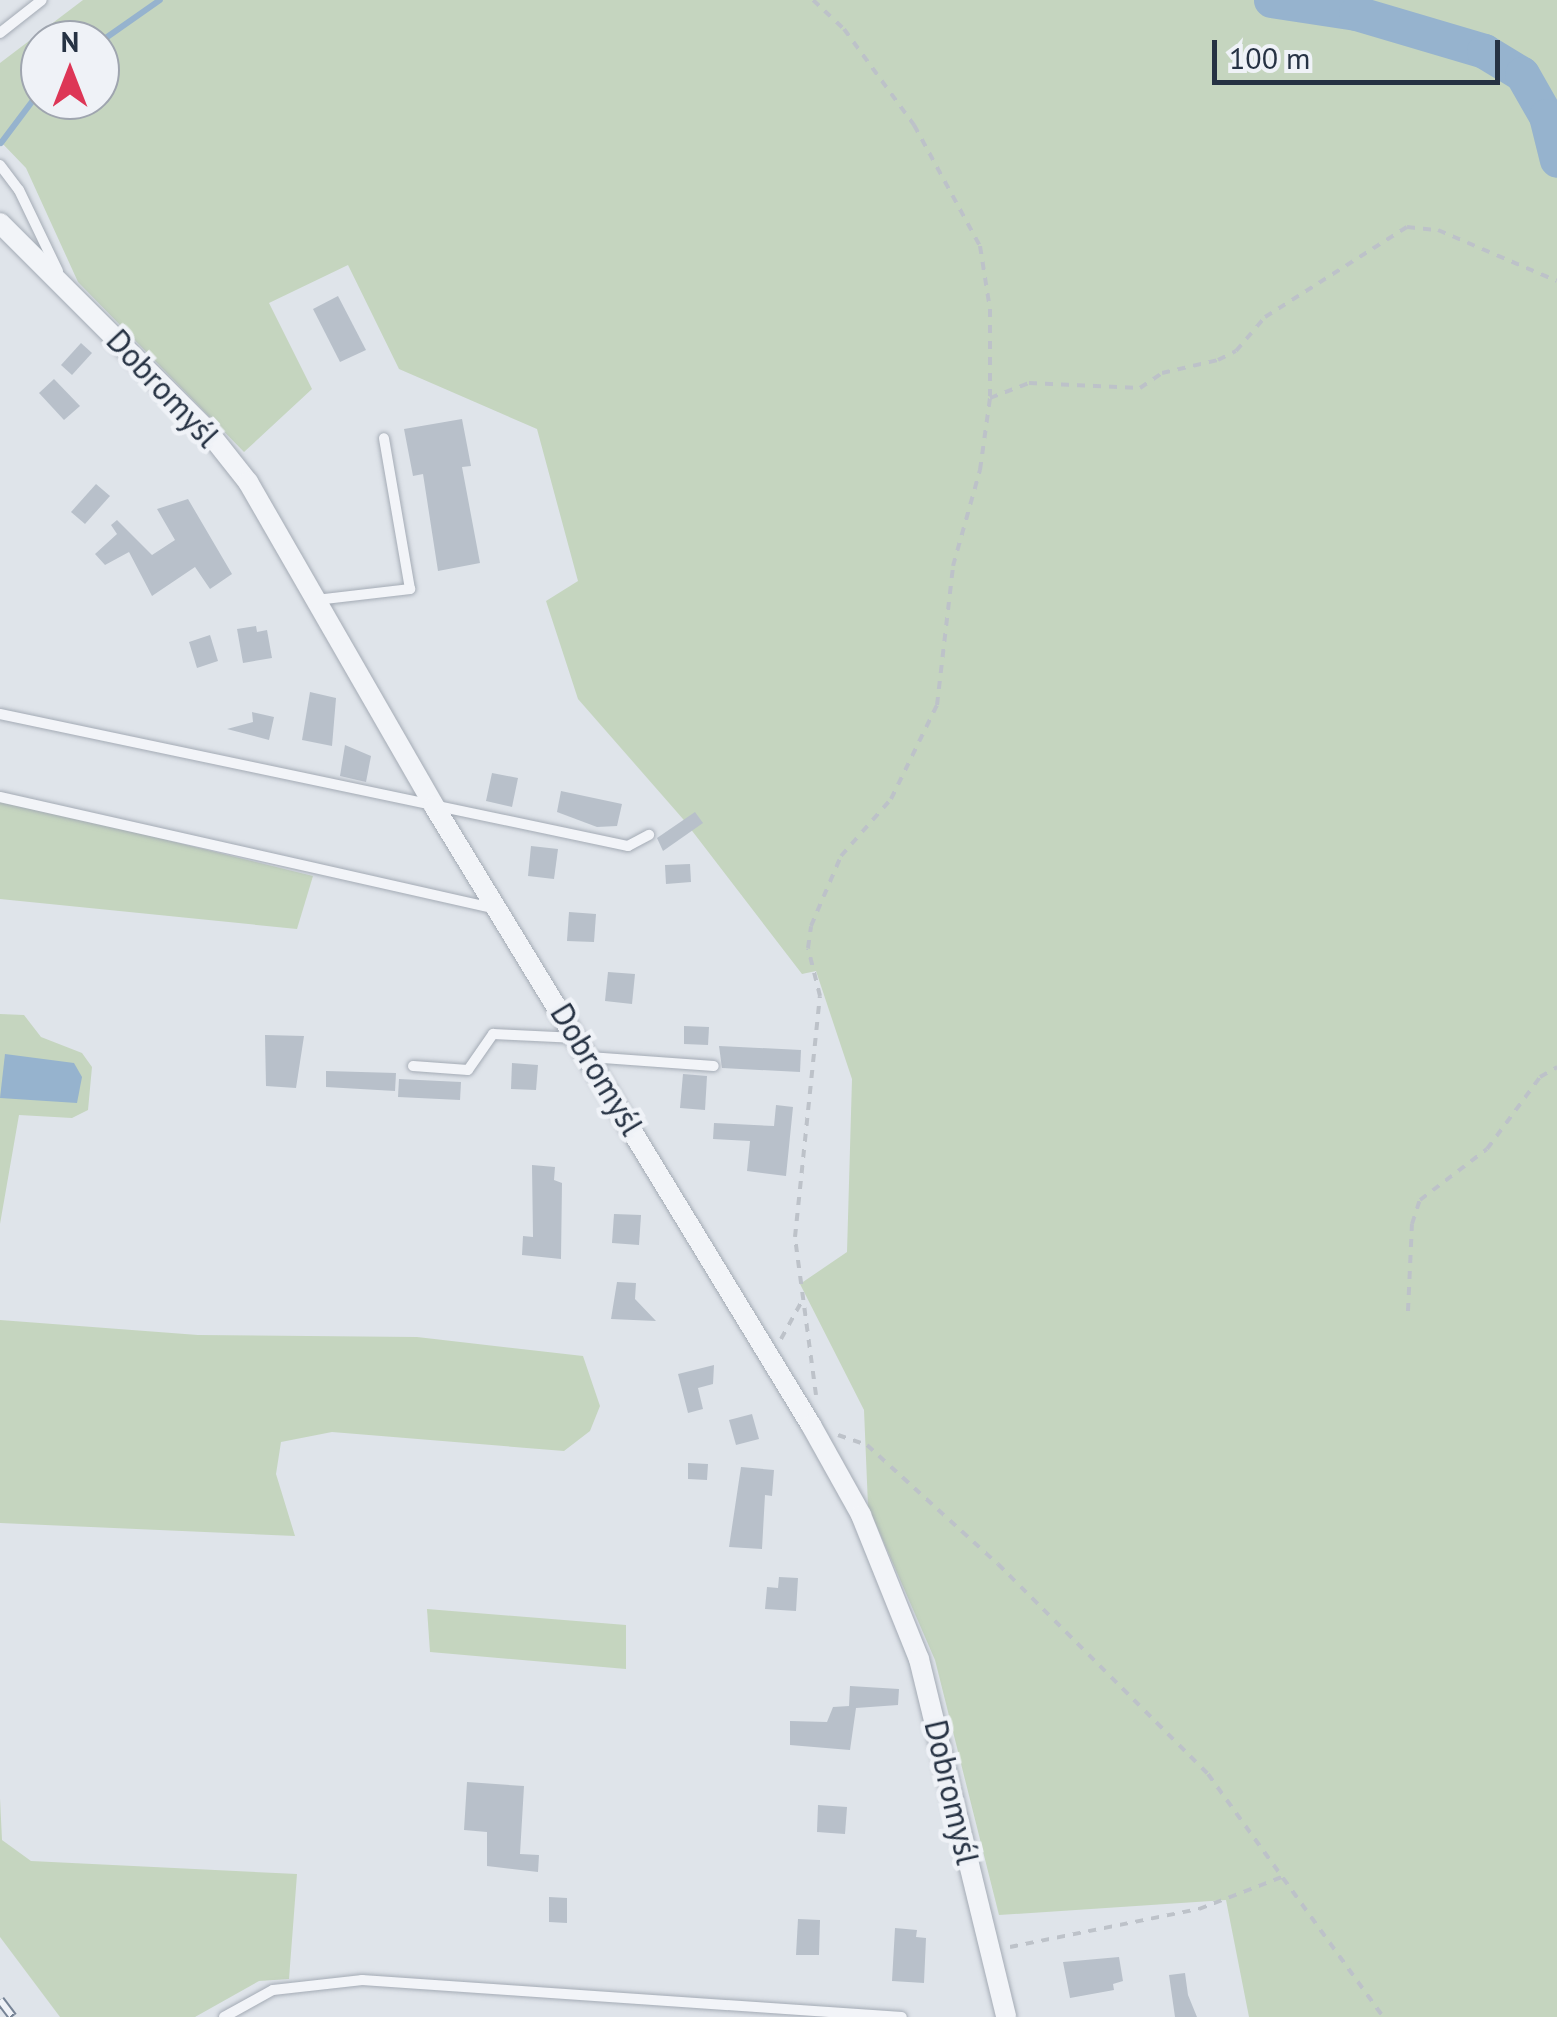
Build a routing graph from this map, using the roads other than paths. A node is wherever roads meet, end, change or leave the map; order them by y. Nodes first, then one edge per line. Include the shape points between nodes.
1 (42, 0) edge
2 (0, 33) edge
3 (0, 166) edge
4 (0, 224) edge
5 (66, 290) junction
6 (384, 438) dead end
7 (314, 600) junction
8 (0, 714) edge
9 (0, 798) edge
10 (434, 806) junction
11 (648, 835) dead end
12 (498, 909) junction
13 (578, 1038) junction
14 (590, 1057) junction
15 (412, 1066) dead end
16 (714, 1066) dead end
17 (224, 2017) edge
18 (902, 2017) edge
19 (1006, 2017) edge

1 - 2 lane
3 - 5 lane via 20,190
4 - 5 street, Dobromyśl
5 - 7 street, Dobromyśl via 248,482
6 - 7 lane via 410,589
7 - 10 street, Dobromyśl
8 - 10 lane
9 - 12 lane
10 - 11 lane via 628,846
10 - 12 street, Dobromyśl
12 - 13 street, Dobromyśl
13 - 14 street, Dobromyśl
13 - 15 lane via 493,1034 468,1070
14 - 16 lane
14 - 19 street, Dobromyśl via 861,1515 919,1659
17 - 18 lane via 273,1990 362,1980

